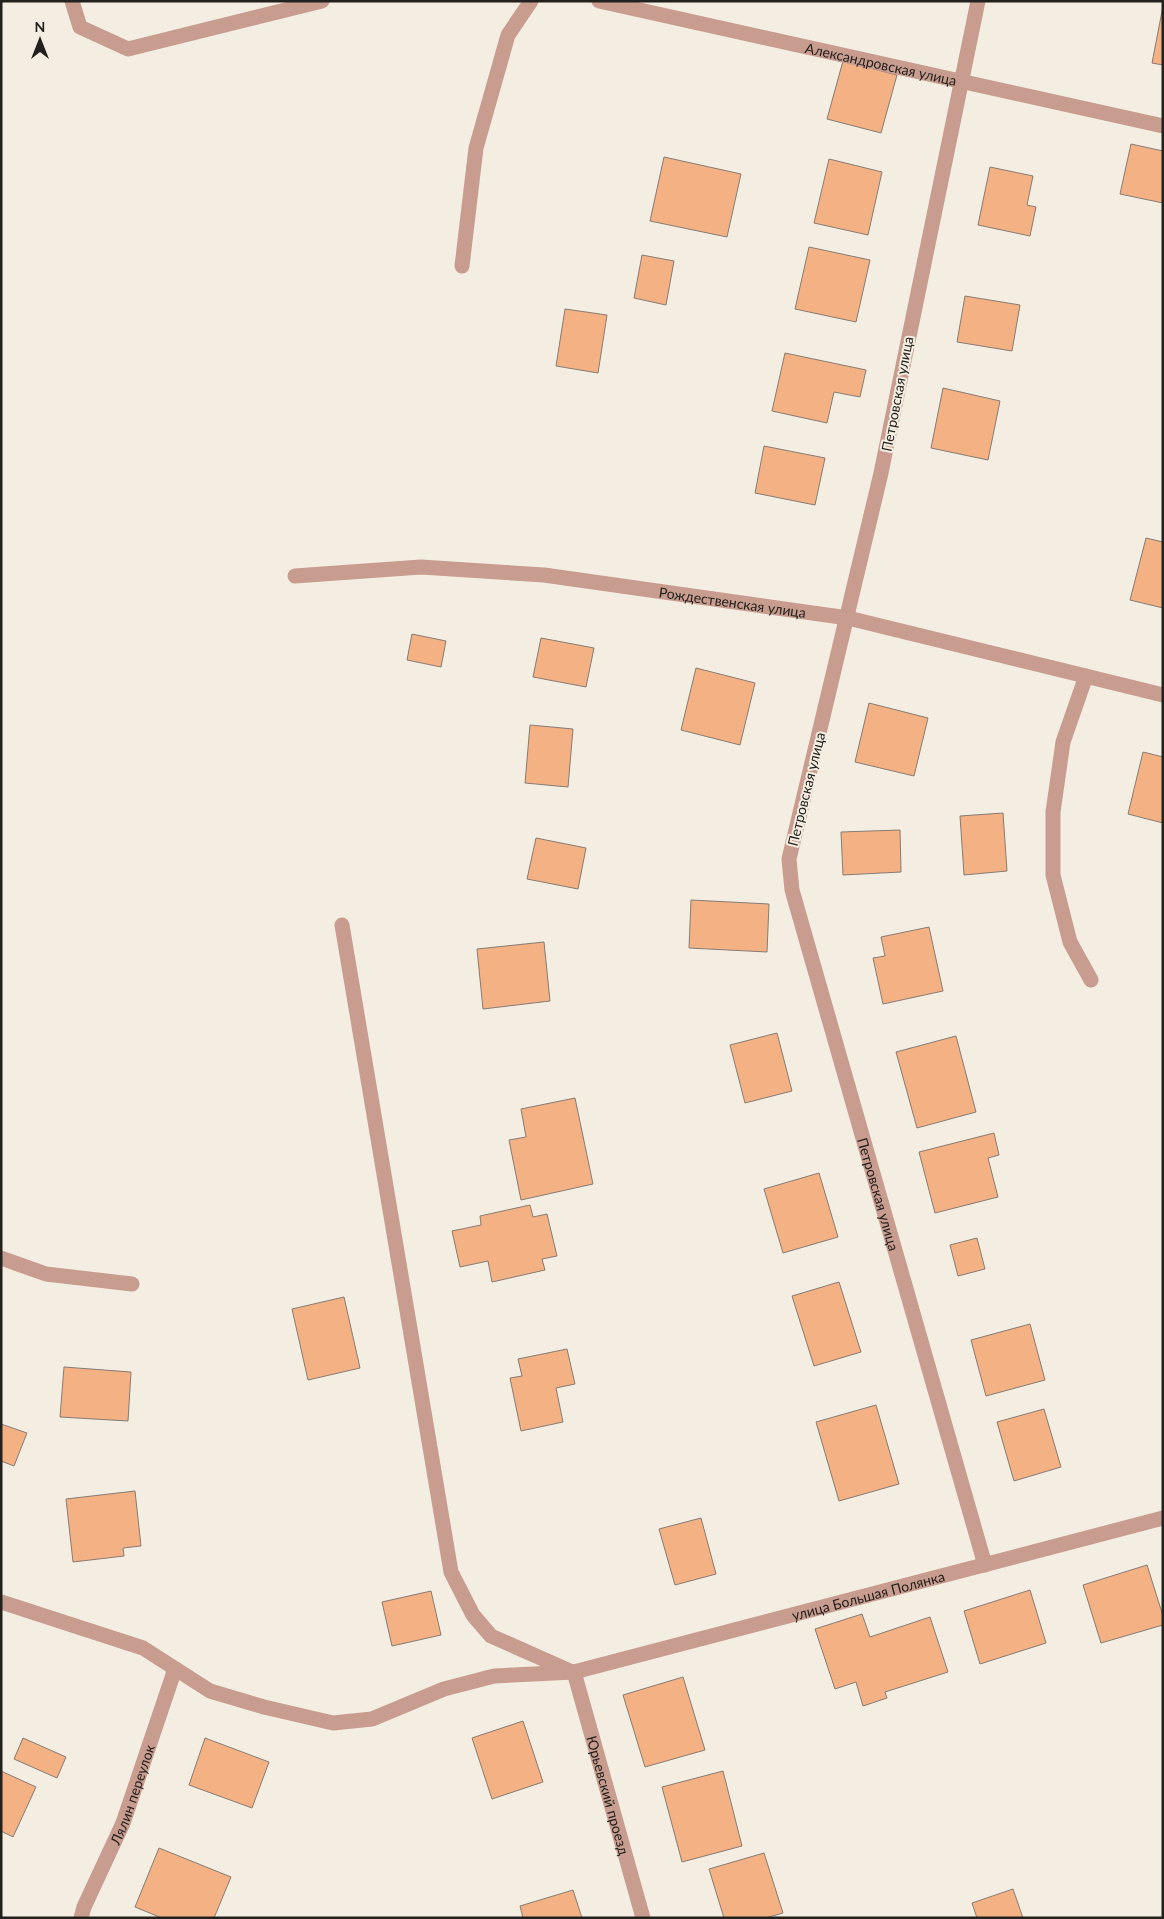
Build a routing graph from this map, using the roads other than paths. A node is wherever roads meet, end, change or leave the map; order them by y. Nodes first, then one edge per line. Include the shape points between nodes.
1 (72, 1) edge
2 (322, 1) edge
3 (531, 1) edge
4 (599, 1) edge
5 (978, 1) edge
6 (960, 80) junction
7 (1163, 126) edge
8 (462, 266) dead end
9 (295, 576) dead end
10 (848, 618) junction
11 (1086, 676) junction
12 (1163, 695) edge
13 (342, 925) dead end
14 (1091, 980) dead end
15 (1, 1258) edge
16 (132, 1284) dead end
17 (1163, 1518) edge
18 (985, 1565) junction
19 (1, 1602) edge
20 (175, 1669) junction
21 (574, 1672) junction
22 (81, 1918) edge
23 (643, 1918) edge

1 - 2 street via 80,27 128,49
3 - 8 street via 508,35 476,148
4 - 6 street, Александровская улица
5 - 6 street, Петровская улица
6 - 7 street, Александровская улица
6 - 10 street, Петровская улица via 881,473
9 - 10 street, Рождественская улица via 421,567 534,575
10 - 11 street, Рождественская улица
10 - 18 street, Петровская улица via 789,859 792,890
11 - 12 street, Рождественская улица
11 - 14 street via 1063,742 1054,812 1054,875 1070,942
13 - 21 street via 451,1572 473,1615 492,1636
15 - 16 street via 46,1274
17 - 18 street, улица Большая Полянка
18 - 21 street, улица Большая Полянка
19 - 20 street, улица Большая Полянка via 143,1648
20 - 21 street, улица Большая Полянка via 210,1691 333,1723 372,1718 444,1689 494,1676
20 - 22 street, Лялин переулок via 123,1822
21 - 23 street, Юрьевский проезд

